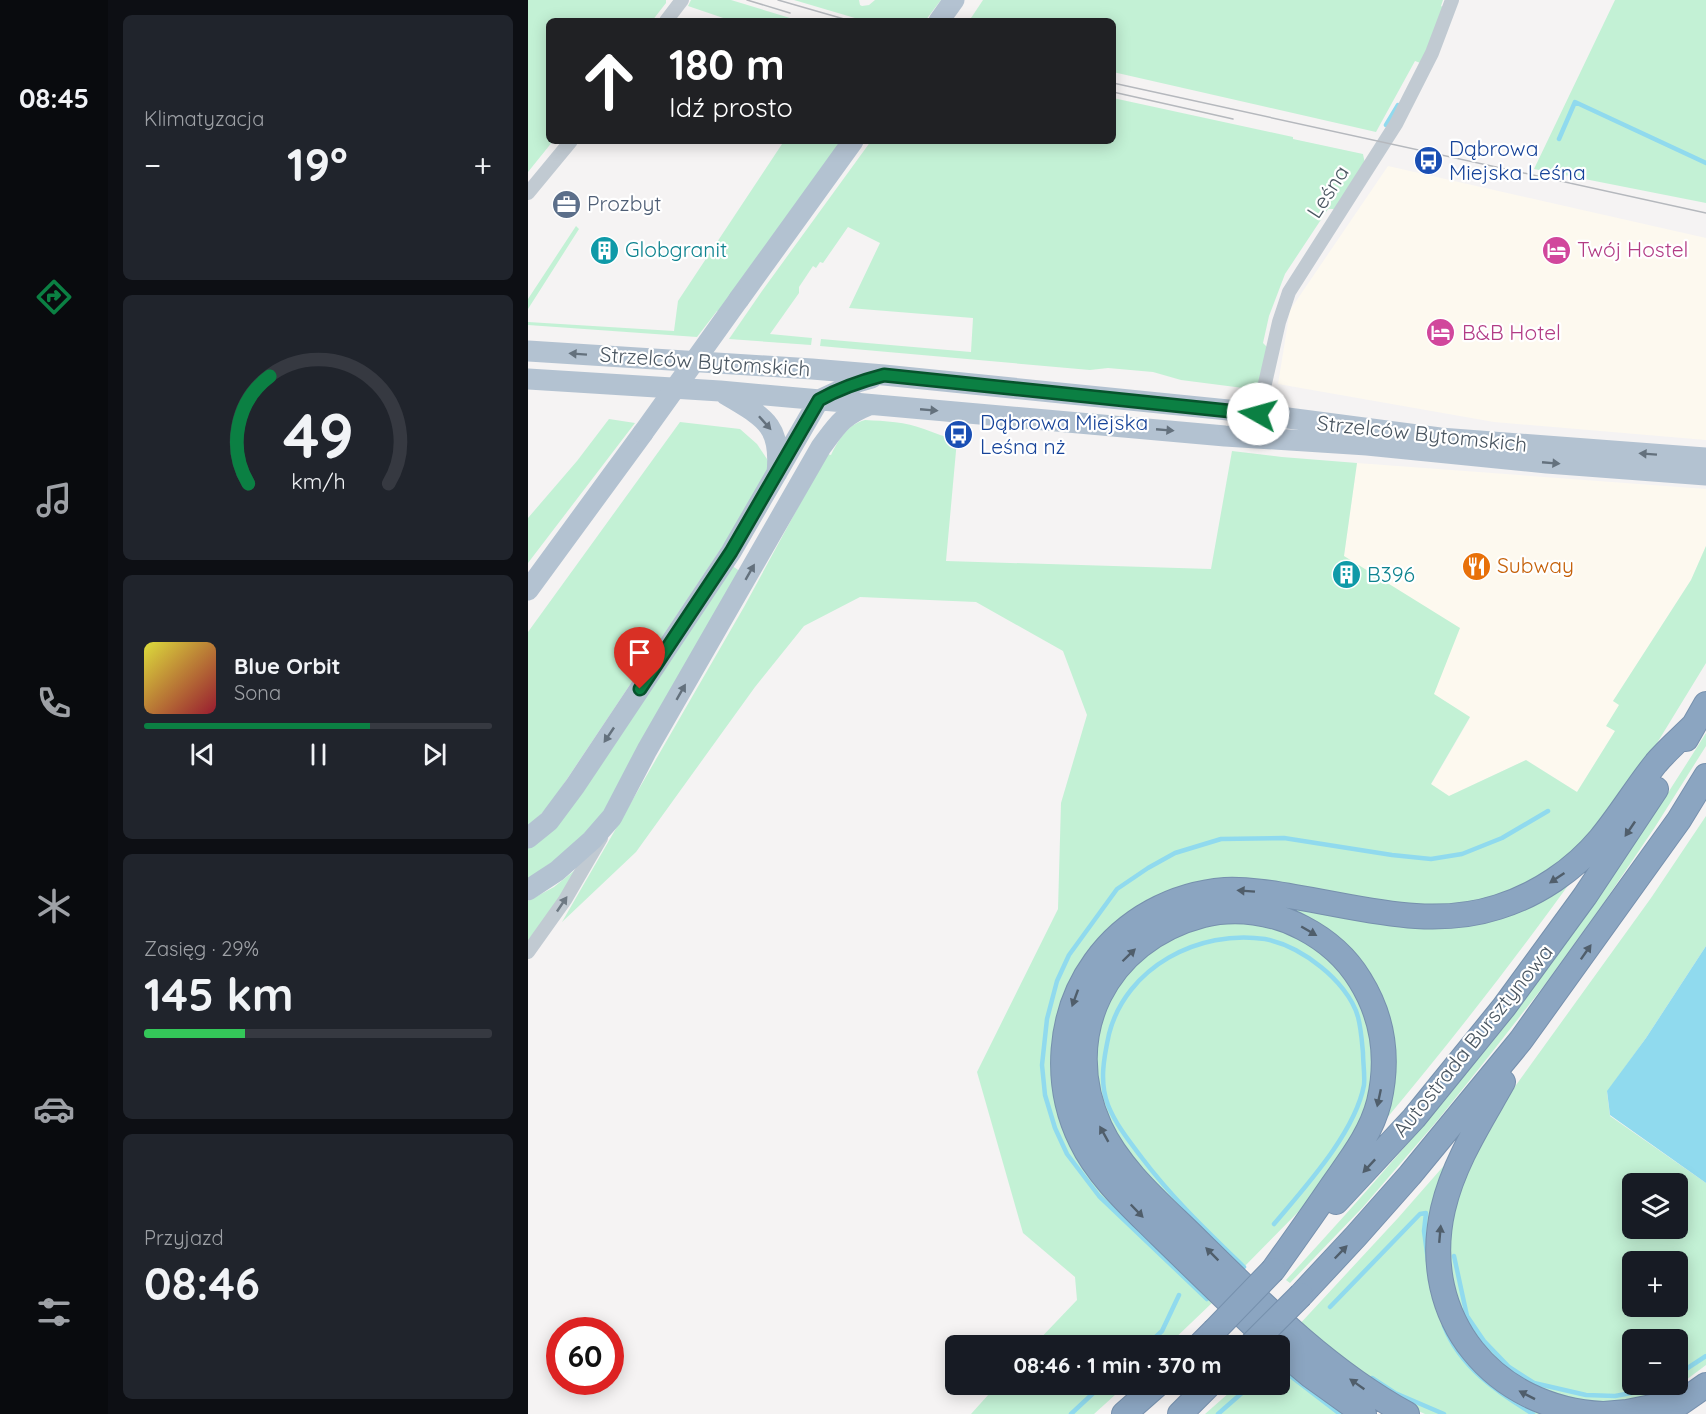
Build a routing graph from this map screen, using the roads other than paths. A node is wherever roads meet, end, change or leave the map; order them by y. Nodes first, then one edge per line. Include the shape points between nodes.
1 (682, 0) edge
2 (954, 0) edge
3 (1452, 0) edge
4 (668, 18) edge
5 (941, 18) edge
6 (569, 144) edge
7 (851, 144) edge
8 (528, 193) edge
9 (528, 351) edge
10 (785, 367) junction
11 (884, 375) junction
12 (528, 379) edge
13 (720, 391) junction
14 (819, 400) junction
15 (870, 404) junction
16 (1258, 414) junction
17 (821, 447) junction
18 (1706, 459) edge
19 (777, 474) junction
20 (1706, 475) edge
21 (528, 590) edge
22 (1706, 704) edge
23 (1693, 726) junction
24 (1706, 777) edge
25 (612, 817) junction
26 (528, 838) edge
27 (528, 890) edge
28 (528, 952) edge
29 (1552, 1000) junction
30 (1274, 1270) junction
31 (1210, 1335) edge
32 (1262, 1335) edge
33 (1264, 1335) edge
34 (1290, 1358) edge
35 (1706, 1385) edge
36 (1146, 1395) edge
37 (1199, 1395) edge
38 (1673, 1408) edge
39 (1124, 1414) edge
40 (1179, 1414) edge
41 (1364, 1414) edge
42 (1407, 1414) edge
43 (1604, 1414) edge

1 - 4 street
2 - 5 main road
3 - 16 street, Leśna via 1432,53 1396,124 1289,292
6 - 8 street
7 - 21 main road, bridge
10 -> 9 main road, Strzelców Bytomskich
10 - 11 main road, Strzelców Bytomskich
10 - 14 main road via 807,381
11 - 14 main road
11 - 16 main road, Strzelców Bytomskich
12 - 13 main road, Strzelców Bytomskich
13 - 14 main road, Strzelców Bytomskich
13 -> 19 main road via 767,423 777,443
14 - 15 main road, Strzelców Bytomskich
14 - 17 main road
14 - 19 main road
15 - 17 main road via 850,412
15 -> 20 main road, Strzelców Bytomskich
18 -> 16 main road, Strzelców Bytomskich via 1440,438
25 -> 17 main road
19 -> 26 main road via 731,552 575,786 549,821
22 - 23 highway, Autostrada Bursztynowa
23 -> 30 highway, Autostrada Bursztynowa via 1585,896 1504,1007 1414,1118
23 -> 33 highway via 1656,763 1599,841 1557,879 1517,899 1475,913 1415,917 1260,892 1224,890 1170,903 1136,921 1119,934 1092,966 1070,1011 1063,1047 1069,1108 1081,1141 1099,1169 1134,1209
29 -> 24 highway, Autostrada Bursztynowa
25 - 27 main road via 557,871
28 -> 25 street via 565,900
32 -> 29 highway, Autostrada Bursztynowa, bridge via 1410,1175
43 -> 29 highway via 1560,1409 1523,1394 1499,1378 1465,1340 1449,1308 1440,1276 1439,1234 1453,1175
30 - 31 highway, Autostrada Bursztynowa, bridge
42 -> 30 highway via 1357,1384 1301,1340 1149,1192 1117,1156 1090,1101 1084,1063 1086,1038 1106,983 1134,950 1156,933 1215,912 1274,915 1335,949 1368,993 1382,1035 1384,1065 1378,1104 1363,1141
34 - 41 highway
35 - 38 highway
36 - 39 highway
37 - 40 highway
38 - 43 highway

